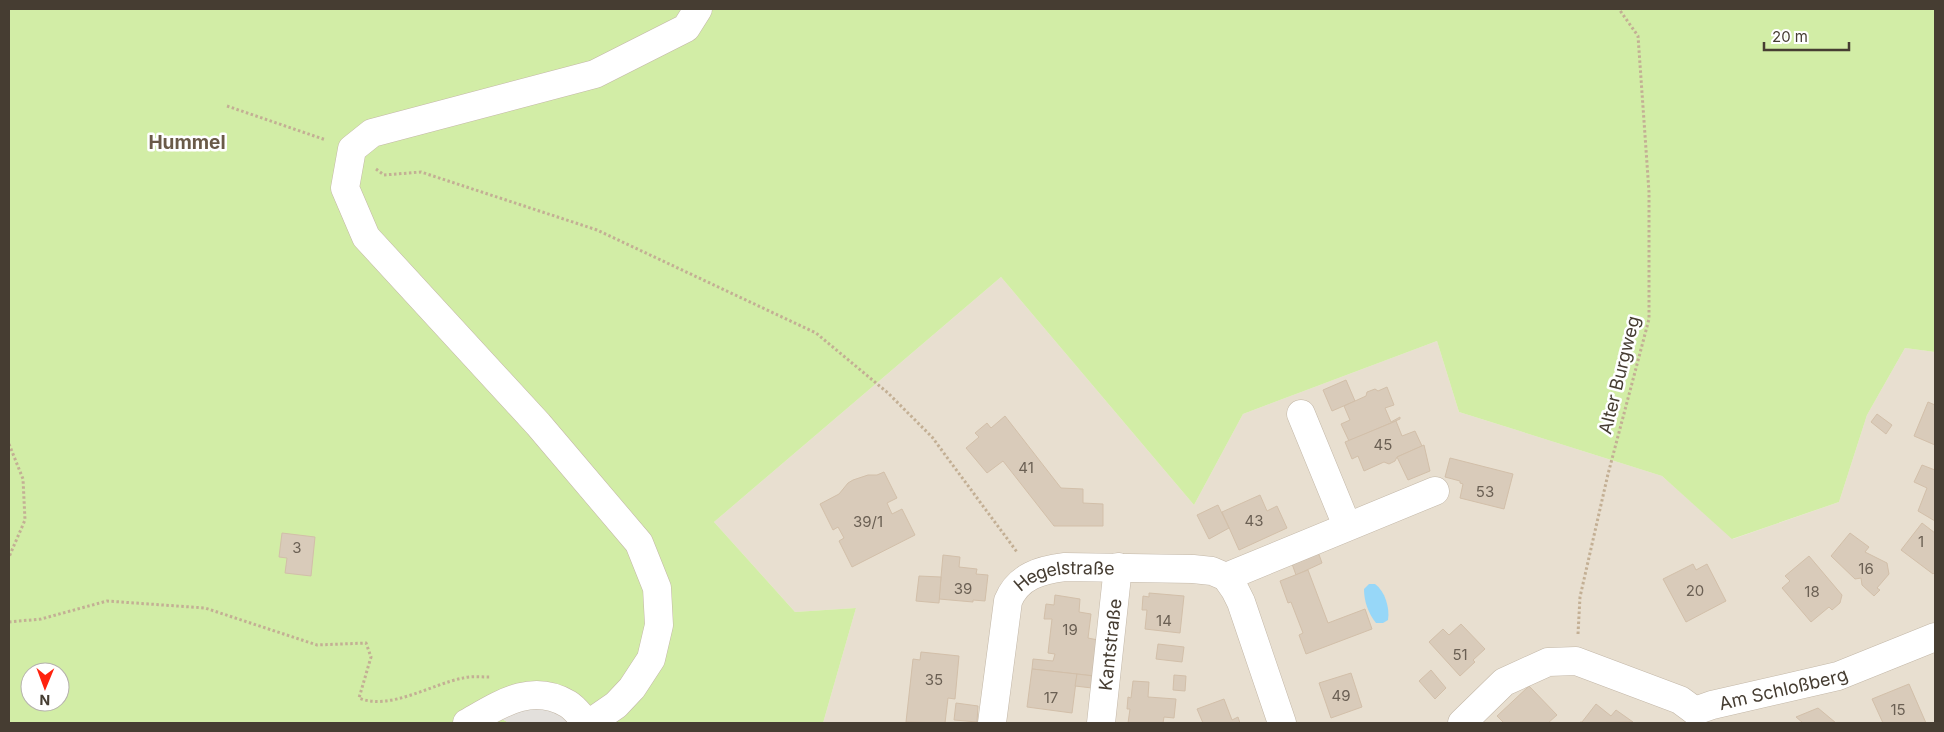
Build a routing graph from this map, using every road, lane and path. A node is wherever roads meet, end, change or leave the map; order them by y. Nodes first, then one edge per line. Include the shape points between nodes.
1 (698, 9) edge
2 (1619, 9) edge
3 (227, 106) dead end
4 (352, 149) junction
5 (1301, 414) dead end
6 (9, 444) edge
7 (1435, 491) dead end
8 (1347, 526) junction
9 (9, 557) edge
10 (1118, 567) junction
11 (1033, 573) junction
12 (1226, 577) junction
13 (9, 622) edge
14 (1935, 637) edge
15 (1576, 661) junction
16 (368, 702) dead end
17 (1691, 717) edge
18 (592, 721) edge
19 (467, 723) edge
20 (992, 723) edge
21 (1101, 723) edge
22 (1282, 723) edge
23 (1462, 723) edge

1 - 4 street via 686,28 595,74 372,133
2 - 15 path, Alter Burgweg via 1638,36 1649,192 1649,319 1580,596
3 - 4 path
4 - 11 path via 384,175 421,172 597,230 816,333 888,394 932,437
4 - 18 street via 345,188 366,237 538,424 639,543 657,588 659,625 651,659 616,705
5 - 8 street
6 - 9 path via 23,479 25,520
7 - 8 street
8 - 12 street
10 - 11 street, Hegelstraße via 1065,567
10 - 12 street, Hegelstraße via 1212,571
10 - 21 street, Kantstraße
11 - 20 street, Hegelstraße via 1016,587 1008,601
12 - 22 street via 1241,602
13 - 16 path via 41,619 107,600 206,608 317,645 366,643 371,657 359,698
14 - 17 street, Am Schloßberg via 1838,676 1712,705
15 - 17 street, Am Schloßberg via 1680,700
15 - 23 street via 1548,662 1504,682
18 - 19 street via 569,704 545,694 520,696

